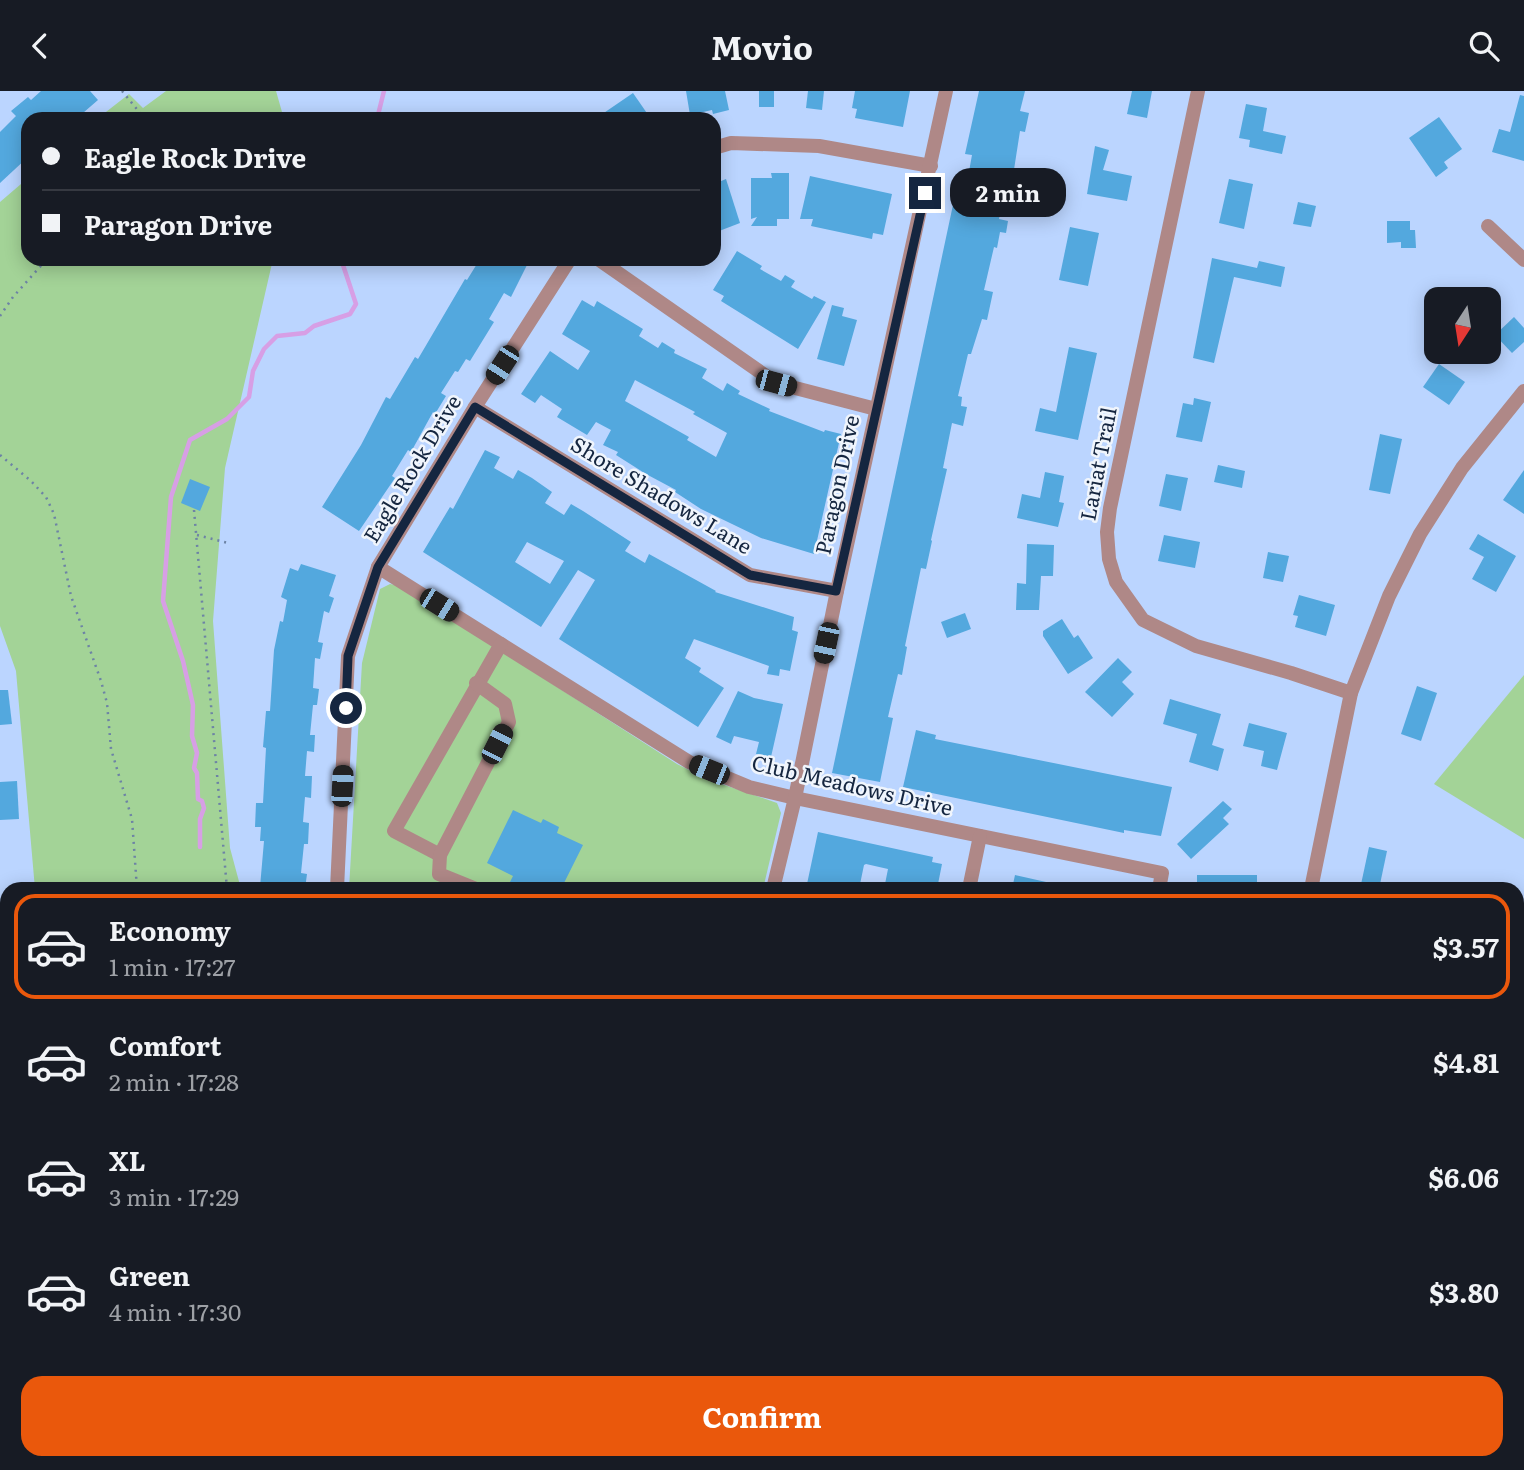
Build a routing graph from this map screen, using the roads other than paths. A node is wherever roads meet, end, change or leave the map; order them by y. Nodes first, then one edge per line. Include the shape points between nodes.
1 (946, 91) edge
2 (1198, 91) edge
3 (721, 146) edge
4 (931, 166) junction
5 (1488, 226) dead end
6 (1524, 260) edge
7 (566, 266) edge
8 (608, 266) edge
9 (1524, 391) edge
10 (475, 407) junction
11 (876, 409) junction
12 (378, 567) junction
13 (836, 591) junction
14 (500, 644) junction
15 (476, 684) junction
16 (1351, 693) junction
17 (795, 798) junction
18 (980, 836) junction
19 (440, 855) junction
20 (337, 882) edge
21 (459, 882) edge
22 (775, 882) edge
23 (970, 882) edge
24 (1160, 882) edge
25 (1312, 882) edge

1 - 4 street, Paragon Drive
2 - 16 street, Lariat Trail via 1110,508 1109,559 1116,582 1143,620 1196,646
3 - 4 street via 819,146
4 - 11 street, Paragon Drive
5 - 6 street
7 - 10 street, Eagle Rock Drive
8 - 11 street via 776,383
9 - 16 street via 1462,468 1420,534 1389,596
10 - 12 street, Eagle Rock Drive
10 - 13 street, Shore Shadows Lane via 750,575
11 - 13 street, Paragon Drive
12 - 14 street, Club Meadows Drive
12 - 20 street, Eagle Rock Drive via 348,656
13 - 17 street, Paragon Drive
14 - 15 street
14 - 17 street, Club Meadows Drive via 689,762 749,787
15 - 19 street via 505,704 509,722
15 - 19 street via 394,831
16 - 25 street
17 - 18 street, Club Meadows Drive
17 - 22 street, Paragon Drive
18 - 23 street
18 - 24 street, Club Meadows Drive via 1162,873
19 - 21 street via 439,874

